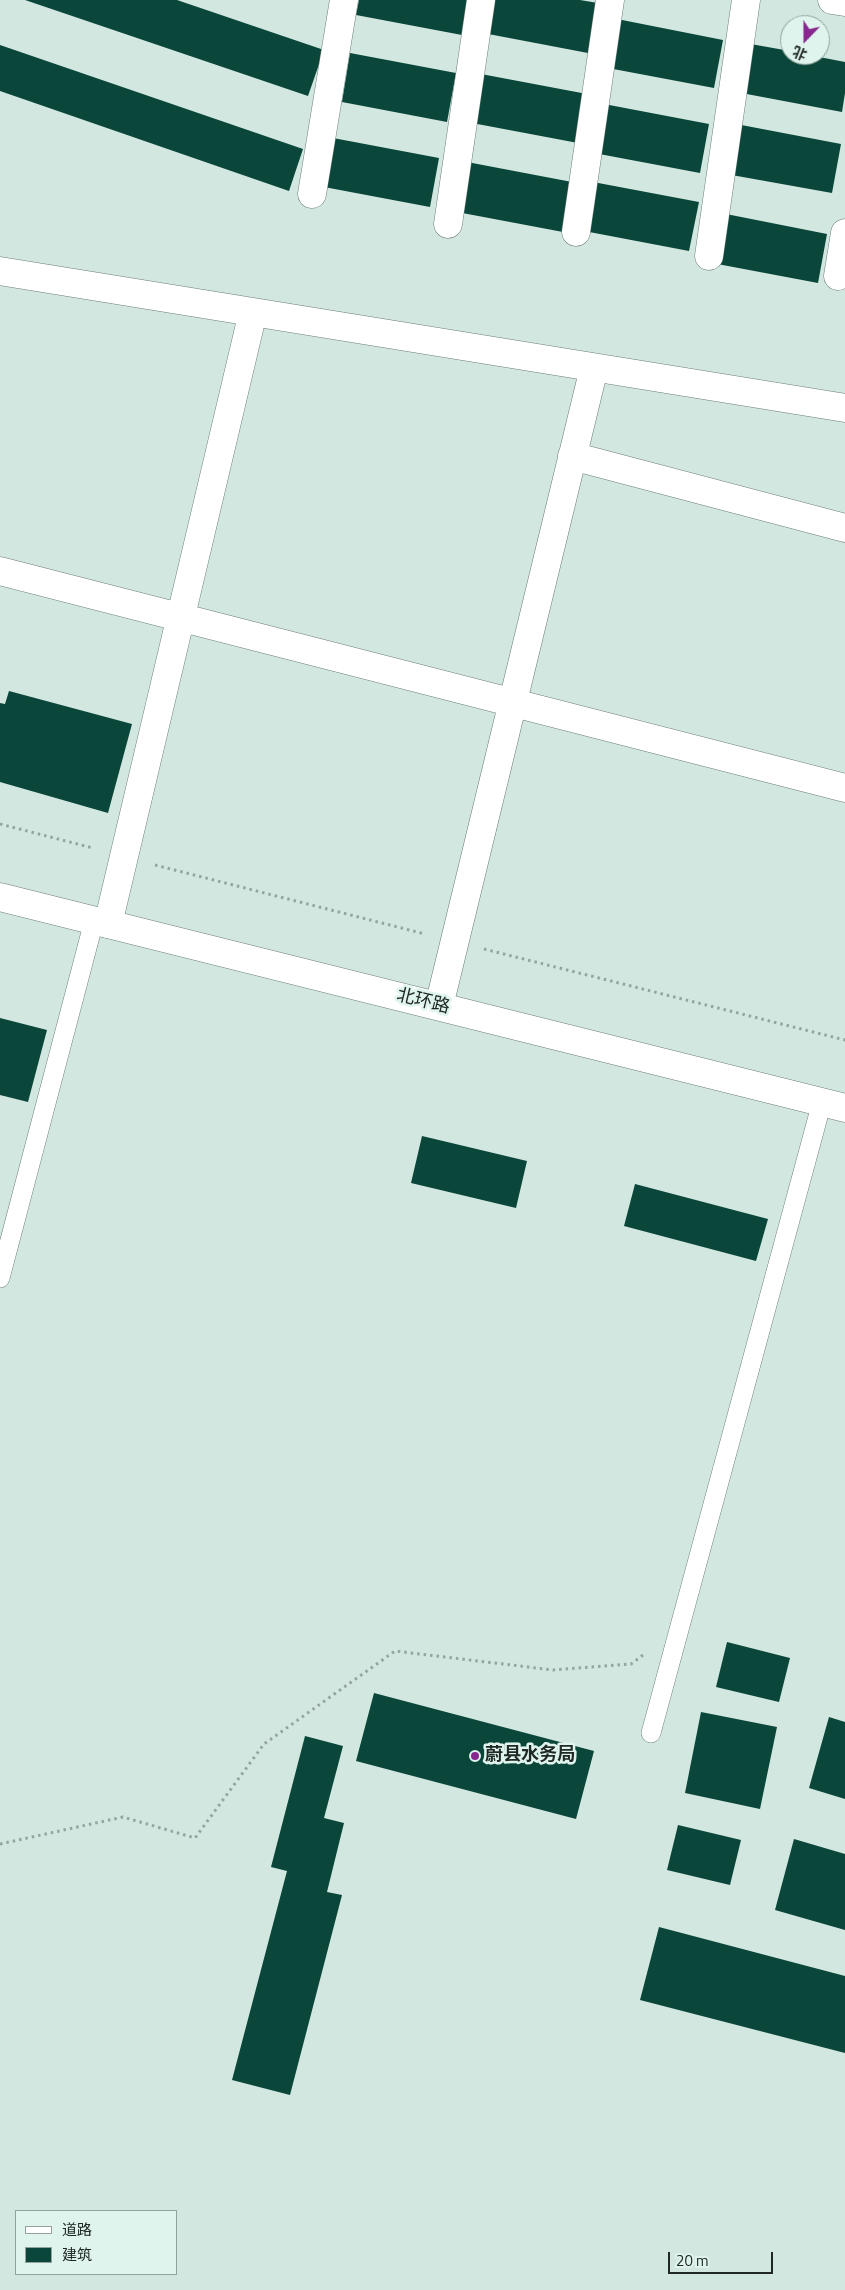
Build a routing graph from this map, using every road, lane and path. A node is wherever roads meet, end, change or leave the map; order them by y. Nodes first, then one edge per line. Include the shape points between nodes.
1 (344, 0) edge
2 (481, 0) edge
3 (610, 0) edge
4 (746, 0) edge
5 (832, 0) edge
6 (845, 2) edge
7 (312, 194) dead end
8 (448, 224) dead end
9 (576, 232) dead end
10 (845, 233) edge
11 (709, 256) dead end
12 (0, 271) edge
13 (838, 276) dead end
14 (253, 312) junction
15 (594, 368) junction
16 (845, 408) edge
17 (572, 456) junction
18 (845, 528) edge
19 (0, 571) edge
20 (181, 618) junction
21 (513, 703) junction
22 (845, 788) edge
23 (0, 897) edge
24 (101, 922) junction
25 (439, 1006) junction
26 (834, 1105) edge
27 (0, 1278) edge
28 (679, 1631) junction
29 (651, 1733) dead end
30 (0, 1844) edge

1 - 7 street
2 - 8 street
3 - 9 street
4 - 11 street
5 - 6 street
10 - 13 street
12 - 14 street
14 - 15 street
14 - 20 street
15 - 16 street
15 - 17 street
17 - 18 street
17 - 21 street
19 - 20 street
20 - 21 street
20 - 24 street
21 - 22 street
21 - 25 street
23 - 24 street, 北环路
24 - 25 street, 北环路
24 - 27 lane
25 - 26 street, 北环路
26 - 28 lane
28 - 29 lane
28 - 30 path via 631,1664 554,1670 395,1651 264,1744 194,1838 123,1817

